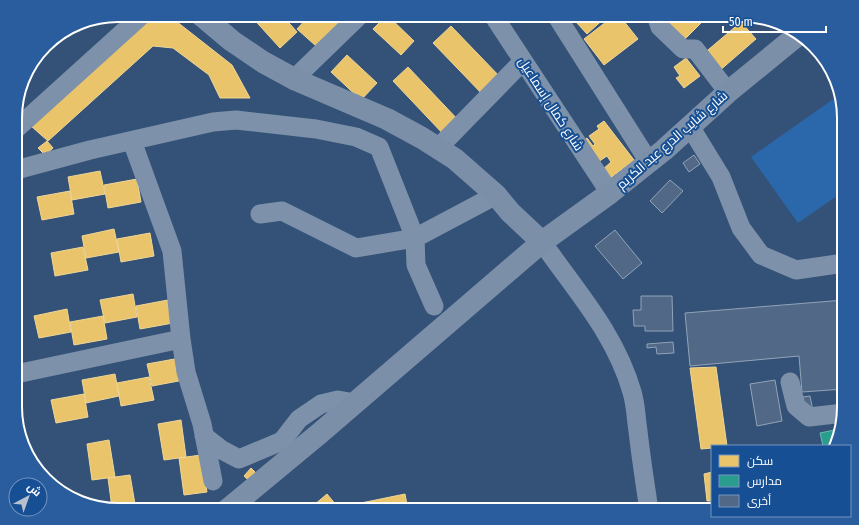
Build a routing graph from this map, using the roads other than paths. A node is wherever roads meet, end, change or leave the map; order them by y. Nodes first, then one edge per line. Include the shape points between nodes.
1 (134, 22) edge
2 (209, 22) edge
3 (353, 22) edge
4 (498, 22) edge
5 (560, 22) edge
6 (658, 22) edge
7 (794, 38) edge
8 (523, 61) junction
9 (294, 79) junction
10 (728, 92) junction
11 (693, 122) junction
12 (22, 124) edge
13 (132, 141) junction
14 (438, 148) junction
15 (649, 162) junction
16 (22, 168) edge
17 (610, 193) junction
18 (496, 195) junction
19 (260, 214) dead end
20 (415, 238) junction
21 (542, 242) junction
22 (837, 264) edge
23 (434, 306) dead end
24 (181, 339) junction
25 (22, 373) edge
26 (790, 382) dead end
27 (355, 403) junction
28 (837, 414) edge
29 (204, 436) junction
30 (213, 481) dead end
31 (235, 503) edge
32 (648, 503) edge

1 - 12 street
2 - 9 main road via 263,62
3 - 9 street
4 - 8 street, شارع كمال إسماعيل
5 - 15 street
6 - 10 street via 660,27 683,49 695,49
7 - 10 main road, شارع شايب الدرع عبد الكريم
8 - 14 street
8 - 17 street, شارع كمال إسماعيل
9 - 14 main road via 387,119
10 - 11 main road, شارع شايب الدرع عبد الكريم
11 - 15 main road, شارع شايب الدرع عبد الكريم
11 - 22 street via 694,133 721,177 741,228 760,255 796,270
13 - 16 street
13 - 20 street via 213,122 236,120 316,128 356,137 379,147
13 - 24 street via 172,251
14 - 18 main road
15 - 17 main road, شارع شايب الدرع عبد الكريم
17 - 21 main road, شارع شايب الدرع عبد الكريم
18 - 20 street
18 - 21 main road
19 - 20 street via 282,212 356,248
20 - 23 street via 416,265
21 - 27 main road, شارع شايب الدرع عبد الكريم
21 - 32 street via 593,310 621,360 633,394
24 - 25 street
24 - 29 street via 186,372
26 - 28 street via 796,406 809,417
27 - 29 street via 338,400 321,404 299,419 282,441 239,458 222,450
27 - 31 main road, شارع شايب الدرع عبد الكريم
29 - 30 street

